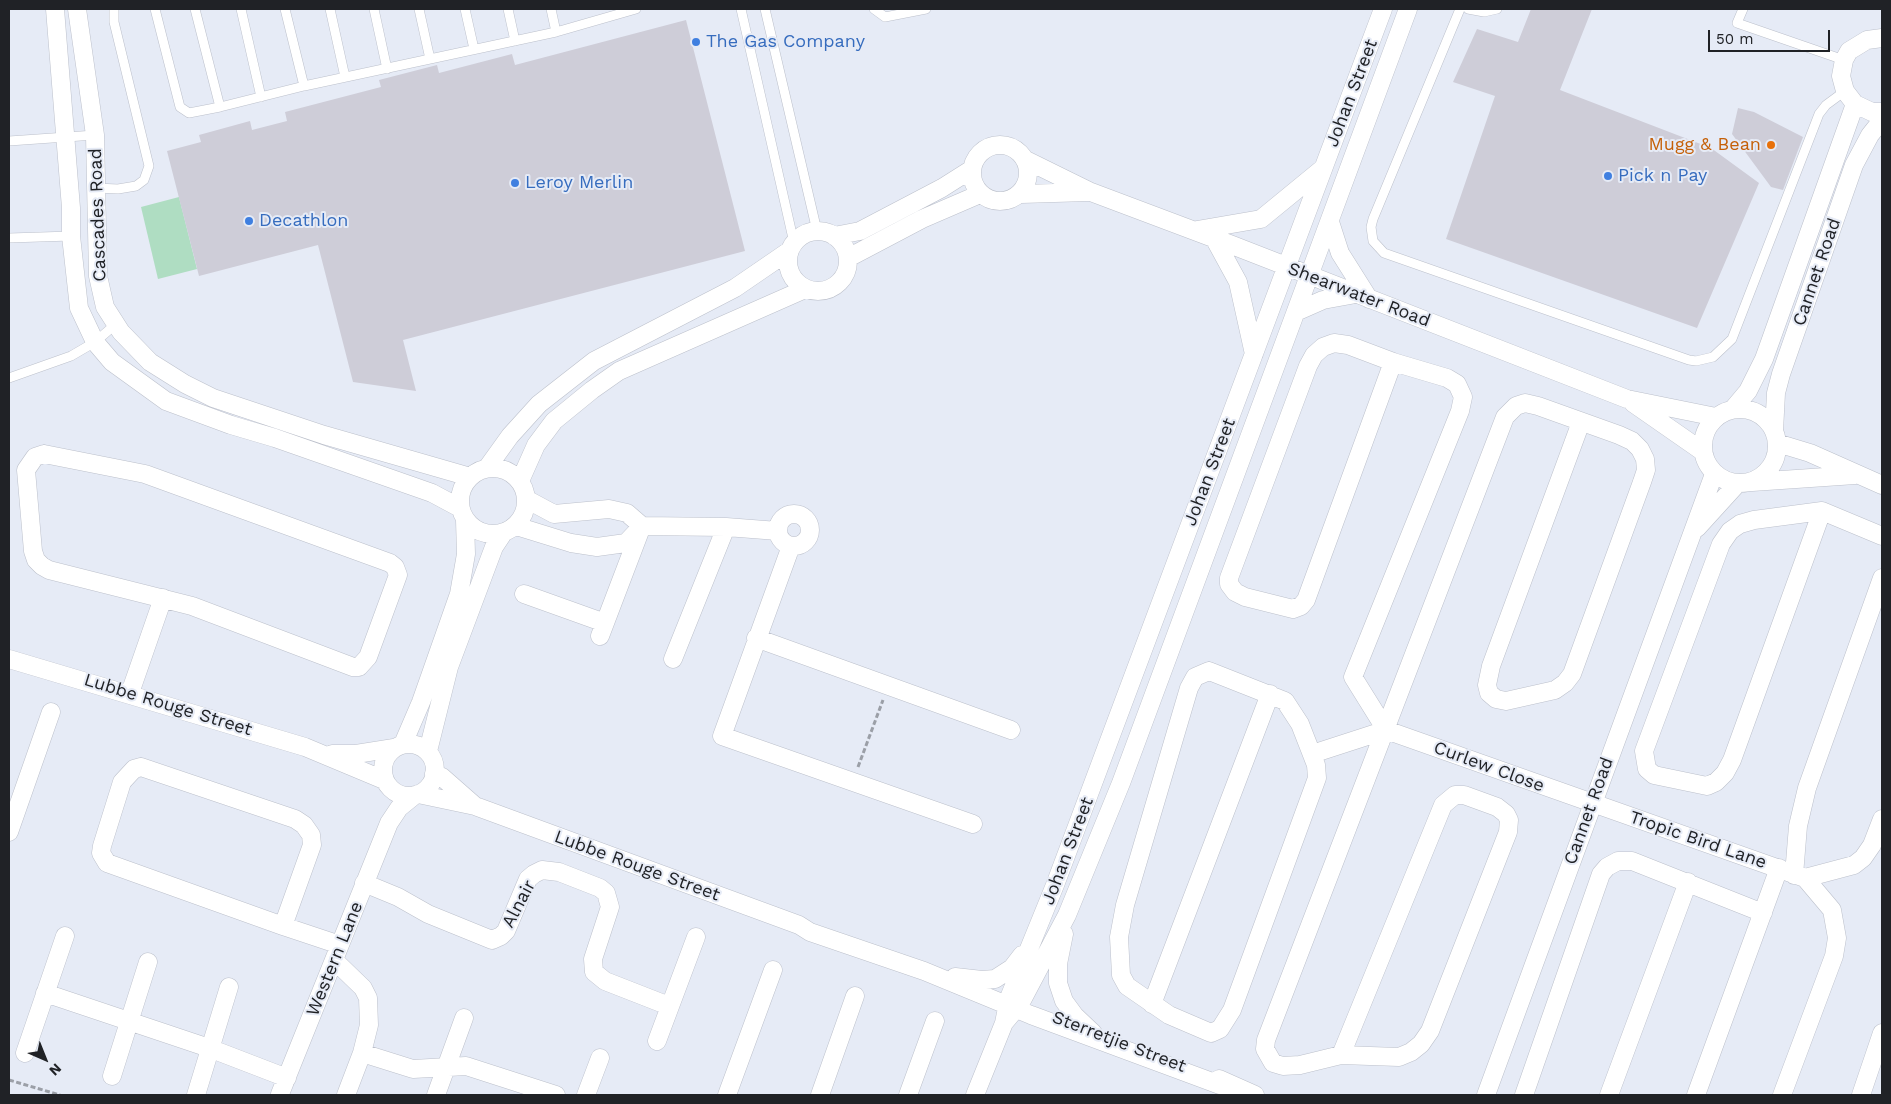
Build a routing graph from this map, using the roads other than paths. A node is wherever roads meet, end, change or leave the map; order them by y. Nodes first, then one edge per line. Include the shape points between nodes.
1 (55, 9) edge
2 (77, 9) edge
3 (114, 9) edge
4 (155, 9) edge
5 (195, 9) edge
6 (241, 9) edge
7 (286, 9) edge
8 (330, 9) edge
9 (374, 9) edge
10 (419, 9) edge
11 (465, 9) edge
12 (508, 9) edge
13 (551, 9) edge
14 (636, 9) edge
15 (740, 9) edge
16 (766, 9) edge
17 (874, 9) edge
18 (1383, 9) edge
19 (1408, 9) edge
20 (1460, 9) edge
21 (1468, 9) edge
22 (1497, 9) edge
23 (1743, 9) edge
24 (920, 10) edge
25 (600, 13) edge
26 (556, 32) junction
27 (1882, 38) edge
28 (515, 42) junction
29 (474, 49) junction
30 (430, 59) junction
31 (1844, 60) junction
32 (387, 69) junction
33 (344, 77) junction
34 (304, 86) junction
35 (261, 97) junction
36 (1850, 98) junction
37 (220, 107) junction
38 (1882, 112) edge
39 (1882, 120) edge
40 (95, 135) junction
41 (65, 137) junction
42 (9, 141) edge
43 (1026, 160) junction
44 (1324, 168) junction
45 (972, 169) junction
46 (96, 188) junction
47 (1091, 192) junction
48 (980, 194) junction
49 (1021, 194) junction
50 (1330, 222) junction
51 (1194, 230) junction
52 (817, 231) junction
53 (71, 236) junction
54 (834, 236) junction
55 (9, 238) edge
56 (1214, 238) junction
57 (792, 247) junction
58 (848, 258) junction
59 (1286, 267) junction
60 (1311, 276) junction
61 (805, 289) junction
62 (1363, 296) junction
63 (1298, 311) junction
64 (116, 324) junction
65 (95, 342) junction
66 (1254, 354) junction
67 (1393, 362) junction
68 (9, 378) edge
69 (1627, 399) junction
70 (1724, 413) junction
71 (1581, 422) junction
72 (1776, 437) junction
73 (1702, 451) junction
74 (487, 468) junction
75 (1714, 474) junction
76 (1858, 475) junction
77 (470, 477) junction
78 (520, 482) junction
79 (1744, 483) junction
80 (1882, 485) edge
81 (526, 499) junction
82 (1822, 511) junction
83 (463, 514) junction
84 (642, 526) junction
85 (726, 527) junction
86 (510, 529) junction
87 (778, 531) junction
88 (1692, 534) junction
89 (1882, 536) edge
90 (791, 546) junction
91 (1882, 578) edge
92 (524, 594) dead end
93 (162, 598) junction
94 (756, 638) junction
95 (9, 658) edge
96 (673, 659) dead end
97 (130, 693) junction
98 (1270, 694) junction
99 (51, 712) dead end
100 (1011, 730) dead end
101 (1386, 730) junction
102 (398, 746) junction
103 (428, 751) junction
104 (327, 754) junction
105 (1312, 754) junction
106 (434, 774) junction
107 (387, 784) junction
108 (417, 795) junction
109 (1592, 804) junction
110 (475, 806) junction
111 (1882, 819) edge
112 (389, 823) junction
113 (973, 824) dead end
114 (9, 832) edge
115 (1792, 873) junction
116 (1688, 882) junction
117 (364, 883) junction
118 (1074, 900) junction
119 (1763, 913) junction
120 (799, 925) junction
121 (283, 926) junction
122 (1036, 935) junction
123 (66, 936) dead end
124 (696, 937) dead end
125 (337, 953) junction
126 (148, 962) dead end
127 (772, 970) dead end
128 (955, 977) junction
129 (229, 987) dead end
130 (45, 993) junction
131 (855, 996) dead end
132 (1013, 1004) junction
133 (1152, 1004) junction
134 (669, 1006) junction
135 (464, 1018) dead end
136 (130, 1020) junction
137 (935, 1022) dead end
138 (1094, 1032) junction
139 (1882, 1033) edge
140 (657, 1041) dead end
141 (209, 1048) junction
142 (24, 1053) dead end
143 (362, 1053) junction
144 (1341, 1055) junction
145 (600, 1058) dead end
146 (446, 1067) junction
147 (112, 1076) dead end
148 (287, 1078) junction
149 (1229, 1086) junction
150 (1488, 1093) edge
151 (280, 1094) edge
152 (196, 1095) edge
153 (346, 1095) edge
154 (436, 1095) edge
155 (556, 1095) edge
156 (586, 1095) edge
157 (727, 1095) edge
158 (820, 1095) edge
159 (908, 1095) edge
160 (975, 1095) edge
161 (1254, 1095) edge
162 (1524, 1095) edge
163 (1609, 1095) edge
164 (1696, 1095) edge
165 (1782, 1095) edge
166 (1861, 1095) edge

1 - 41 street, Cascades Road
2 - 40 street, Cascades Road
3 - 46 lane via 116,31 149,166 144,180 136,186
4 - 37 lane via 180,107 189,113
5 - 37 lane
6 - 35 lane
7 - 34 lane
8 - 33 lane
9 - 32 lane
10 - 30 lane
11 - 29 lane
12 - 28 lane
13 - 26 lane
14 - 25 lane
15 - 57 lane
16 - 52 lane
17 - 24 lane via 885,17
18 - 44 street, Johan Street
19 - 50 street, Johan Street
20 - 36 lane via 1373,219 1373,241 1384,253 1689,360 1713,357 1732,339 1819,114 1826,104
21 - 22 lane via 1484,12
23 - 31 lane via 1737,23
25 - 26 lane
26 - 28 lane
27 - 31 street via 1857,44
28 - 29 lane
29 - 30 lane
30 - 32 lane
31 - 36 street via 1841,76
32 - 33 lane
33 - 34 lane
34 - 35 lane
35 - 37 lane
36 - 38 street via 1872,112
36 - 70 street, Cannet Road via 1764,359 1748,391
39 - 72 street, Cannet Road via 1854,165 1790,347 1776,393
40 - 41 lane, Cascades Road
40 - 46 street, Cascades Road
41 - 42 lane
41 - 53 street, Cascades Road
43 - 45 street via 1013,148 996,145 980,153
43 - 47 street, Shearwater Road
43 - 49 street via 1029,178
44 - 51 street via 1261,219
44 - 59 street, Johan Street
45 - 48 street via 972,178
45 - 54 street via 860,231
46 - 64 street, Cascades Road via 98,276 105,307
47 - 49 street, Shearwater Road
47 - 51 street, Shearwater Road
48 - 49 street via 996,202 1005,202
48 - 58 street via 922,219
50 - 60 street, Johan Street
50 - 62 street via 1340,253
51 - 56 street, Shearwater Road
52 - 54 street
52 - 57 street via 800,237
53 - 55 lane
53 - 65 street, Cascades Road via 79,308
54 - 58 street via 841,242
56 - 59 street, Shearwater Road
56 - 66 street via 1238,282
57 - 61 street via 788,269
57 - 74 street via 735,288 594,361 539,404
58 - 61 street via 838,283 823,291
59 - 60 street, Shearwater Road
59 - 66 street, Johan Street
60 - 62 street, Shearwater Road
60 - 63 street, Johan Street
61 - 78 street via 668,348 612,376 554,421 536,445
62 - 63 street via 1323,300
62 - 69 street, Shearwater Road
63 - 118 street, Johan Street
64 - 65 lane
64 - 77 street, Cascades Road via 150,362 213,398 324,435
65 - 68 lane via 56,362
65 - 83 street, Cascades Road via 118,367 166,401 432,493
66 - 122 street, Johan Street
67 - 67 street via 1334,343 1314,355 1229,578 1235,592 1293,609 1306,600
67 - 101 street via 1447,378 1457,384 1464,396 1353,677
69 - 70 street, Shearwater Road
69 - 73 street, Shearwater Road
70 - 72 street via 1744,409 1757,413 1767,420
70 - 73 street via 1705,432
71 - 71 street via 1632,442 1640,449 1646,470 1572,674 1555,690 1506,701 1496,699 1489,693 1487,685 1491,666
71 - 101 street via 1524,403 1505,417
72 - 76 street
72 - 79 street via 1776,455 1771,466 1763,476
73 - 75 street
74 - 77 street
74 - 78 street via 506,470
75 - 79 street via 1729,482
75 - 88 street, Cannet Road
76 - 79 street
76 - 80 street
77 - 83 street via 460,493
78 - 81 street
79 - 88 street, Cannet Road
81 - 84 street via 554,514 609,509 627,513
81 - 86 street via 526,509
82 - 82 street via 1740,524 1721,544 1644,751 1647,769 1654,775 1707,786 1725,772
82 - 89 street
83 - 86 street via 480,532 489,534
83 - 102 street via 466,554 459,594 421,702
84 - 85 street
84 - 86 street via 626,543 597,547
84 - 92 street via 602,630
85 - 87 street
85 - 96 street
86 - 103 street via 494,547 449,667
87 - 90 street via 782,540
87 - 90 street via 785,517 795,514 804,518 809,526 808,536 801,544
88 - 109 street, Cannet Road
90 - 94 street
91 - 115 street via 1807,788
93 - 93 street via 359,667 368,657 398,576 390,563 144,474 58,456 44,454 35,457 26,470 36,560 49,570
93 - 97 street
94 - 100 street
94 - 113 street via 722,736
95 - 97 street, Lubbe Rouge Street
97 - 104 street, Lubbe Rouge Street
98 - 105 street via 1285,701 1293,711
98 - 133 street
98 - 133 street via 1209,671 1195,677 1189,688 1119,937 1121,975 1126,986
99 - 114 street
101 - 105 street
101 - 109 street, Curlew Close
101 - 144 street via 1266,1040 1268,1057 1273,1063 1283,1066
102 - 103 street via 412,743
102 - 104 street, Lubbe Rouge Street via 356,754
102 - 107 street via 384,762
103 - 106 street via 433,759
104 - 107 street, Lubbe Rouge Street
105 - 133 street via 1316,765 1316,786 1227,1020 1220,1029 1211,1033
106 - 108 street via 430,785
106 - 110 street, Lubbe Rouge Street via 442,777
107 - 108 street via 397,793
107 - 112 street, Western Lane
108 - 110 street, Lubbe Rouge Street
108 - 112 street, Western Lane via 400,808
109 - 115 street, Tropic Bird Lane
109 - 150 street, Cannet Road
110 - 120 street, Lubbe Rouge Street
111 - 115 street via 1872,845 1854,865
112 - 117 street, Western Lane
115 - 119 street
115 - 165 street via 1832,910 1837,938 1834,956
116 - 119 street
116 - 162 street via 1632,861 1618,861 1601,874
116 - 163 street
117 - 125 street, Western Lane
117 - 134 street, Alnair via 492,940 506,931 528,880 542,870 559,872 600,888 606,893 610,907 592,959 594,972 605,981
118 - 132 street, Johan Street
118 - 138 street, Johan Street via 1058,964 1058,983 1075,1016
119 - 164 street
120 - 128 street, Lubbe Rouge Street via 816,926
120 - 132 street, Lubbe Rouge Street via 810,932
121 - 121 street via 106,863 101,853 102,846 127,775 141,767 149,769 295,819 304,825 312,835 312,845
121 - 125 street
122 - 128 street, Johan Street via 1004,975 982,980
122 - 132 street, Johan Street
123 - 130 street
124 - 134 street
125 - 143 street via 368,998 369,1025
125 - 148 street, Western Lane
126 - 136 street
127 - 157 street
128 - 132 street, Lubbe Rouge Street
129 - 141 street
130 - 136 street
130 - 142 street
131 - 158 street
132 - 138 street, Sterretjie Street
132 - 149 street, Sterretjie Street
132 - 160 street
134 - 140 street
135 - 146 street
136 - 141 street
136 - 147 street
137 - 159 street
138 - 149 street, Sterretjie Street via 1221,1080
139 - 166 street
141 - 148 street
141 - 152 street
143 - 146 street via 401,1067 423,1070
143 - 153 street
144 - 144 street via 1399,1057 1411,1052 1430,1031 1508,832 1509,820 1498,807 1464,795 1455,795 1442,805
145 - 156 street
146 - 154 street
146 - 155 street via 466,1066
148 - 151 street, Western Lane
149 - 161 street, Sterretjie Street

